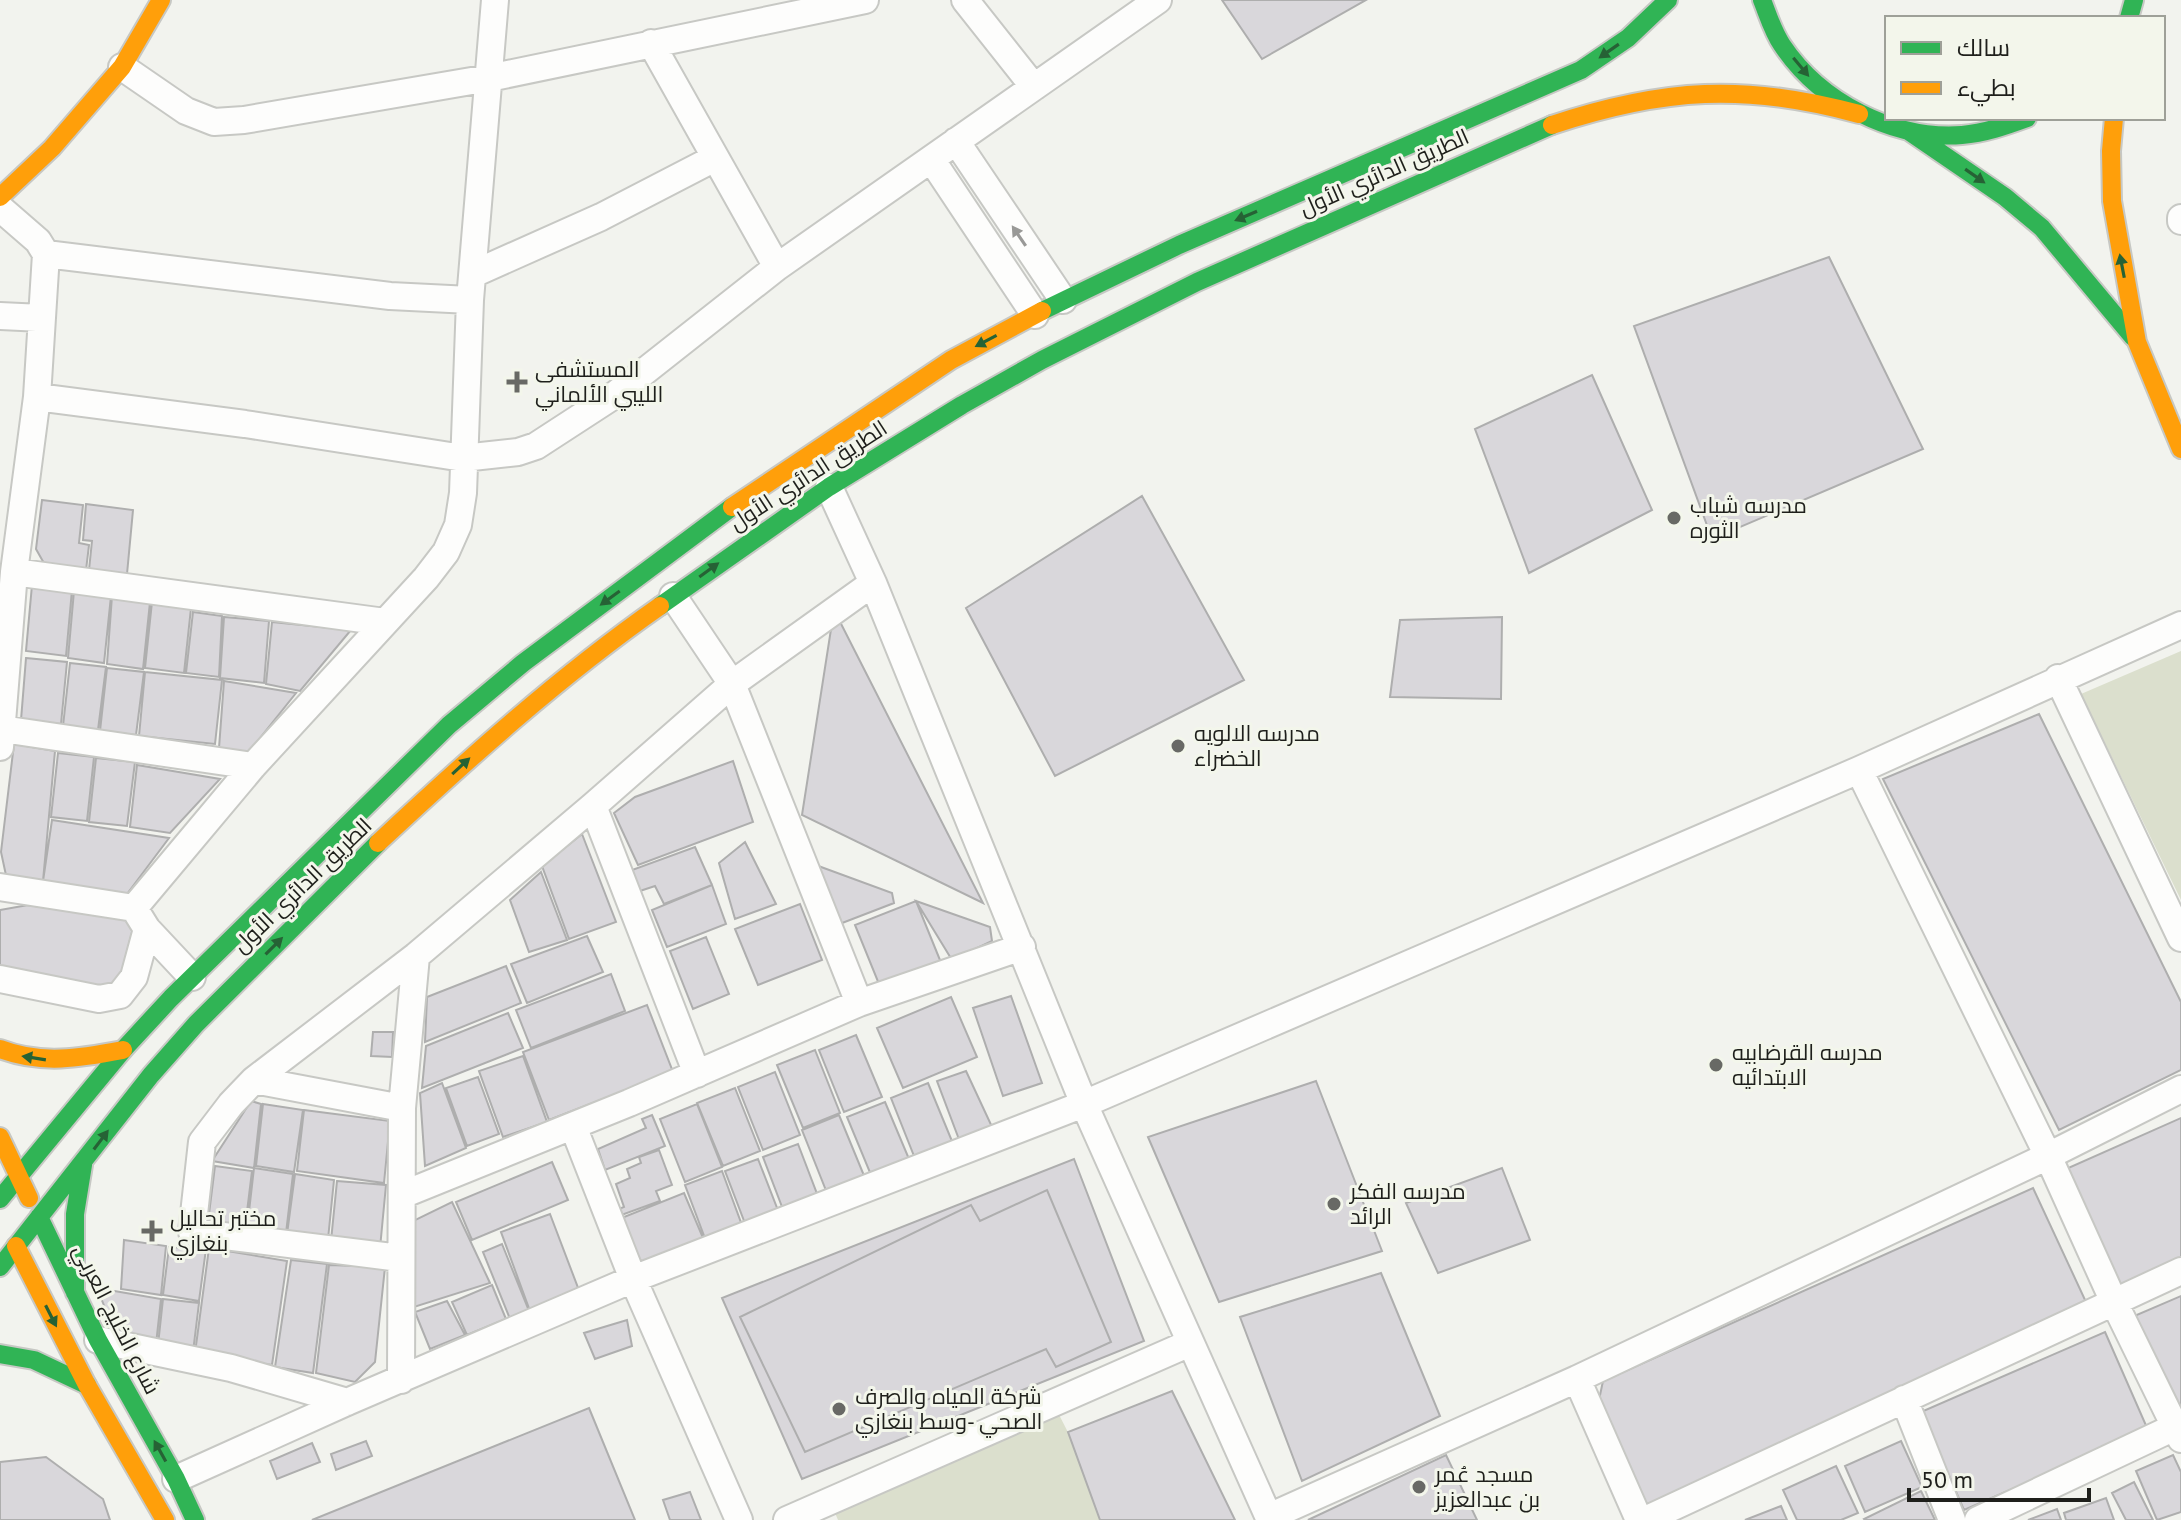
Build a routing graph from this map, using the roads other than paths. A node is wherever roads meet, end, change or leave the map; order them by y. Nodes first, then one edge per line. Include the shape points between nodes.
1 (161, 0) edge
2 (495, 0) edge
3 (865, 0) edge
4 (965, 0) edge
5 (1158, 0) edge
6 (1668, 0) edge
7 (1762, 0) edge
8 (651, 43) junction
9 (122, 67) junction
10 (489, 78) junction
11 (1034, 87) junction
12 (1859, 114) junction
13 (2023, 120) edge
14 (2114, 120) edge
15 (1910, 132) junction
16 (956, 141) junction
17 (715, 158) junction
18 (931, 159) junction
19 (0, 197) edge
20 (0, 208) edge
21 (46, 254) junction
22 (777, 267) junction
23 (471, 287) junction
24 (1063, 300) junction
25 (1035, 315) junction
26 (0, 316) edge
27 (42, 318) junction
28 (2137, 342) junction
29 (37, 397) junction
30 (2179, 441) edge
31 (463, 458) junction
32 (829, 487) junction
33 (14, 572) junction
34 (873, 583) junction
35 (673, 596) junction
36 (385, 622) junction
37 (2181, 625) edge
38 (2058, 678) junction
39 (732, 684) junction
40 (1, 738) edge
41 (253, 766) junction
42 (1859, 770) junction
43 (593, 806) junction
44 (0, 887) edge
45 (140, 918) junction
46 (2181, 938) edge
47 (1022, 947) junction
48 (416, 956) junction
49 (192, 977) junction
50 (0, 979) edge
51 (859, 1003) junction
52 (0, 1049) edge
53 (123, 1050) junction
54 (697, 1074) junction
55 (254, 1080) junction
56 (2181, 1089) edge
57 (1084, 1104) junction
58 (402, 1108) junction
59 (573, 1126) junction
60 (0, 1137) edge
61 (2048, 1156) junction
62 (83, 1165) junction
63 (18, 1176) junction
64 (402, 1195) junction
65 (0, 1199) edge
66 (39, 1217) junction
67 (5, 1225) dead end
68 (16, 1246) junction
69 (400, 1258) junction
70 (0, 1267) edge
71 (2181, 1271) edge
72 (633, 1279) junction
73 (75, 1293) junction
74 (2113, 1300) junction
75 (98, 1340) junction
76 (1190, 1343) junction
77 (0, 1354) edge
78 (1577, 1379) junction
79 (401, 1380) junction
80 (87, 1385) junction
81 (1904, 1399) junction
82 (347, 1402) junction
83 (2179, 1430) edge
84 (176, 1479) junction
85 (1270, 1519) edge
86 (165, 1520) edge
87 (195, 1520) edge
88 (739, 1520) edge
89 (787, 1520) edge
90 (1642, 1520) edge
91 (1952, 1520) edge
92 (1978, 1520) edge

1 - 9 main road
2 - 10 street
3 - 8 street
4 - 11 street
5 - 11 street
6 -> 24 main road, الطريق الدائري الأول via 1628,38 1581,70
7 -> 12 main road via 1782,45 1816,84
8 - 10 street
8 - 17 street
9 - 10 street via 186,111 214,122
9 - 19 main road via 52,148
10 - 23 street
11 - 16 street
12 - 15 main road
12 - 32 main road, الطريق الدائري الأول via 1790,98 1688,95 1587,113 1532,132 1197,282 1056,353
13 - 15 main road via 1963,135
28 -> 14 main road via 2112,201
15 -> 28 main road via 2042,228
16 - 18 street
24 -> 16 street
17 - 22 street
17 - 23 street
18 - 22 street
18 - 25 street
20 - 21 street
21 - 23 street via 390,296
21 - 27 street
22 - 31 street via 616,394 536,446
23 - 31 street
24 - 25 main road, الطريق الدائري الأول
25 -> 49 main road, الطريق الدائري الأول via 951,360 792,464 523,663 449,725
26 - 27 street
27 - 29 street
28 - 30 main road
29 - 31 street
29 - 33 street
31 - 36 street via 458,525 446,552
32 - 34 street
35 -> 32 main road, الطريق الدائري الأول
33 - 36 street
33 - 40 street
34 - 39 street
34 - 47 street
35 - 39 street
62 -> 35 main road, الطريق الدائري الأول via 196,1024 335,884 473,754
36 - 41 street
37 - 38 street
38 - 42 street
38 - 46 street
39 - 43 street
39 - 51 street
40 - 41 street
41 - 45 street
42 - 57 street
42 - 61 street
43 - 48 street
43 - 54 street
44 - 45 street
45 - 49 street
45 - 50 street via 134,977 120,995 99,999
47 - 51 street
47 - 57 street
48 - 55 street
48 - 58 street
49 - 53 main road, الطريق الدائري الأول
51 - 54 street
53 -> 52 main road via 68,1061
53 - 63 main road, الطريق الدائري الأول
54 - 59 street
55 - 58 street
55 - 69 street via 202,1142 192,1232
56 - 61 street
57 - 72 street
57 - 76 street
58 - 64 street
59 - 64 street
59 - 72 street
60 - 63 main road, شارع الخليج العربي
61 - 74 street
61 - 78 street
62 - 66 main road, الطريق الدائري الأول
62 - 73 main road via 75,1214
63 - 65 main road, الطريق الدائري الأول
63 - 66 main road, شارع الخليج العربي
64 - 69 street
66 - 68 main road, الطريق الدائري الأول
66 - 73 main road, شارع الخليج العربي
67 - 68 main road
68 - 70 main road, الطريق الدائري الأول
68 -> 80 main road
69 - 79 street
71 - 74 street
72 - 79 street
72 - 88 street
73 - 75 main road, شارع الخليج العربي
74 - 81 street
74 - 83 street
75 - 82 street via 231,1368
84 -> 75 main road, شارع الخليج العربي
76 - 85 street
76 - 89 street
77 - 80 main road via 64,1371
78 - 85 street
78 - 90 street
79 - 82 street
80 - 86 main road
81 - 90 street
81 - 91 street
82 - 84 street
83 - 92 street
84 - 87 main road, شارع الخليج العربي

